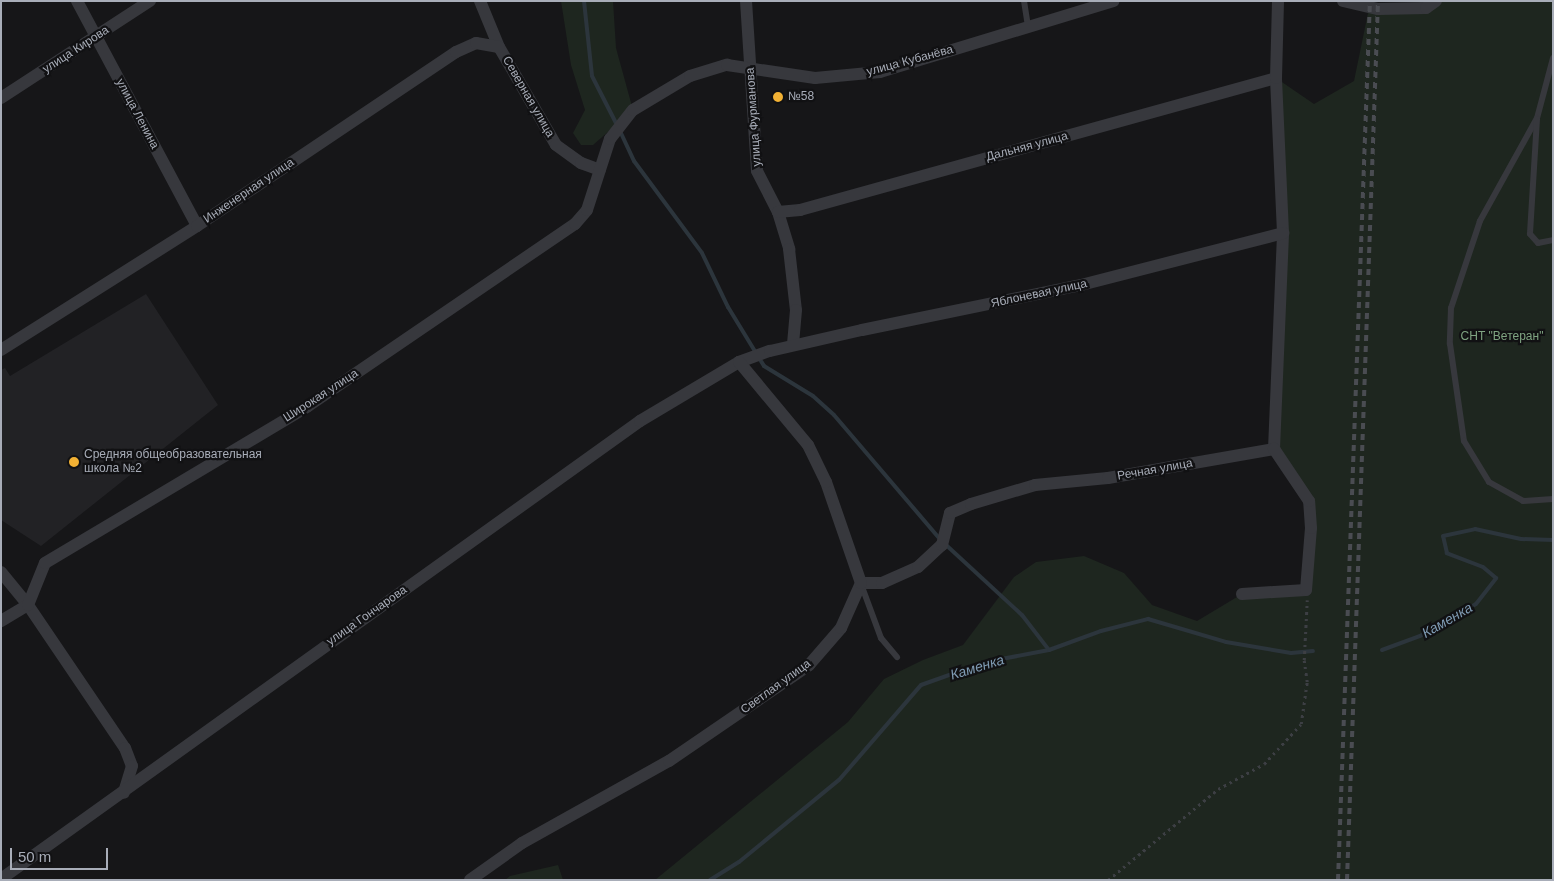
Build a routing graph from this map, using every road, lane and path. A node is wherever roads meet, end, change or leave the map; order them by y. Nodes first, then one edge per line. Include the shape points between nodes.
1 (77, 1) edge
2 (150, 1) edge
3 (480, 1) edge
4 (746, 1) edge
5 (1024, 1) edge
6 (1113, 1) edge
7 (1278, 1) edge
8 (1343, 1) edge
9 (1436, 1) edge
10 (1028, 27) junction
11 (96, 37) junction
12 (499, 47) junction
13 (1553, 58) edge
14 (750, 68) junction
15 (1276, 78) junction
16 (1, 98) edge
17 (1537, 118) junction
18 (600, 170) junction
19 (778, 212) junction
20 (197, 226) junction
21 (1283, 233) junction
22 (1553, 240) edge
23 (793, 346) junction
24 (1, 350) edge
25 (770, 350) joint
26 (739, 362) junction
27 (1274, 448) junction
28 (1553, 499) edge
29 (1, 572) edge
30 (861, 583) junction
31 (1306, 590) junction
32 (1242, 594) dead end
33 (28, 605) junction
34 (1, 621) edge
35 (897, 657) dead end
36 (124, 793) junction
37 (1, 879) edge
38 (470, 880) edge
39 (1108, 880) edge

1 - 11 street, улица Ленина
2 - 11 street, улица Кирова
3 - 12 street, Северная улица
4 - 14 street, улица Фурманова
5 - 10 lane
6 - 10 street, улица Кубанёва
7 - 15 street
8 - 9 street via 1369,8 1426,8
10 - 14 street, улица Кубанёва via 880,72 844,77 777,74
11 - 16 street, улица Кирова
11 - 20 street, улица Ленина
12 - 18 street, Северная улица via 556,145 581,163
12 - 20 street, Инженерная улица via 476,43 456,52
13 - 17 lane
14 - 18 street, улица Кубанёва via 727,65 690,76 634,110 610,139
14 - 19 street, улица Фурманова via 757,171
15 - 19 street, Дальняя улица via 800,210
15 - 21 street
17 - 22 lane via 1530,234 1538,243
17 - 28 lane via 1480,221 1452,308 1450,344 1464,441 1489,482 1523,501
18 - 33 street, Широкая улица via 587,210 575,224 308,406 45,563
19 - 23 street, улица Фурманова via 789,249 794,287
20 - 24 street, Инженерная улица
21 - 23 street, Яблоневая улица via 1081,285
21 - 27 street
23 - 25 street, Яблоневая улица
25 - 26 street, улица Гончарова
26 - 30 street via 808,445 826,482
26 - 36 street, улица Гончарова via 640,421 274,680
27 - 30 street, Речная улица via 1108,478 1036,485 971,504 950,513 942,545 918,567 882,583
27 - 31 street via 1309,501 1311,528
29 - 33 street
30 - 35 lane via 881,638
30 - 38 street, Светлая улица via 841,628 809,665 669,761 522,843
31 - 32 street
31 - 39 path via 1308,617 1304,660 1307,682 1300,724 1264,764 1218,789
33 - 34 street
33 - 36 street via 126,748 132,766
36 - 37 street, улица Гончарова

